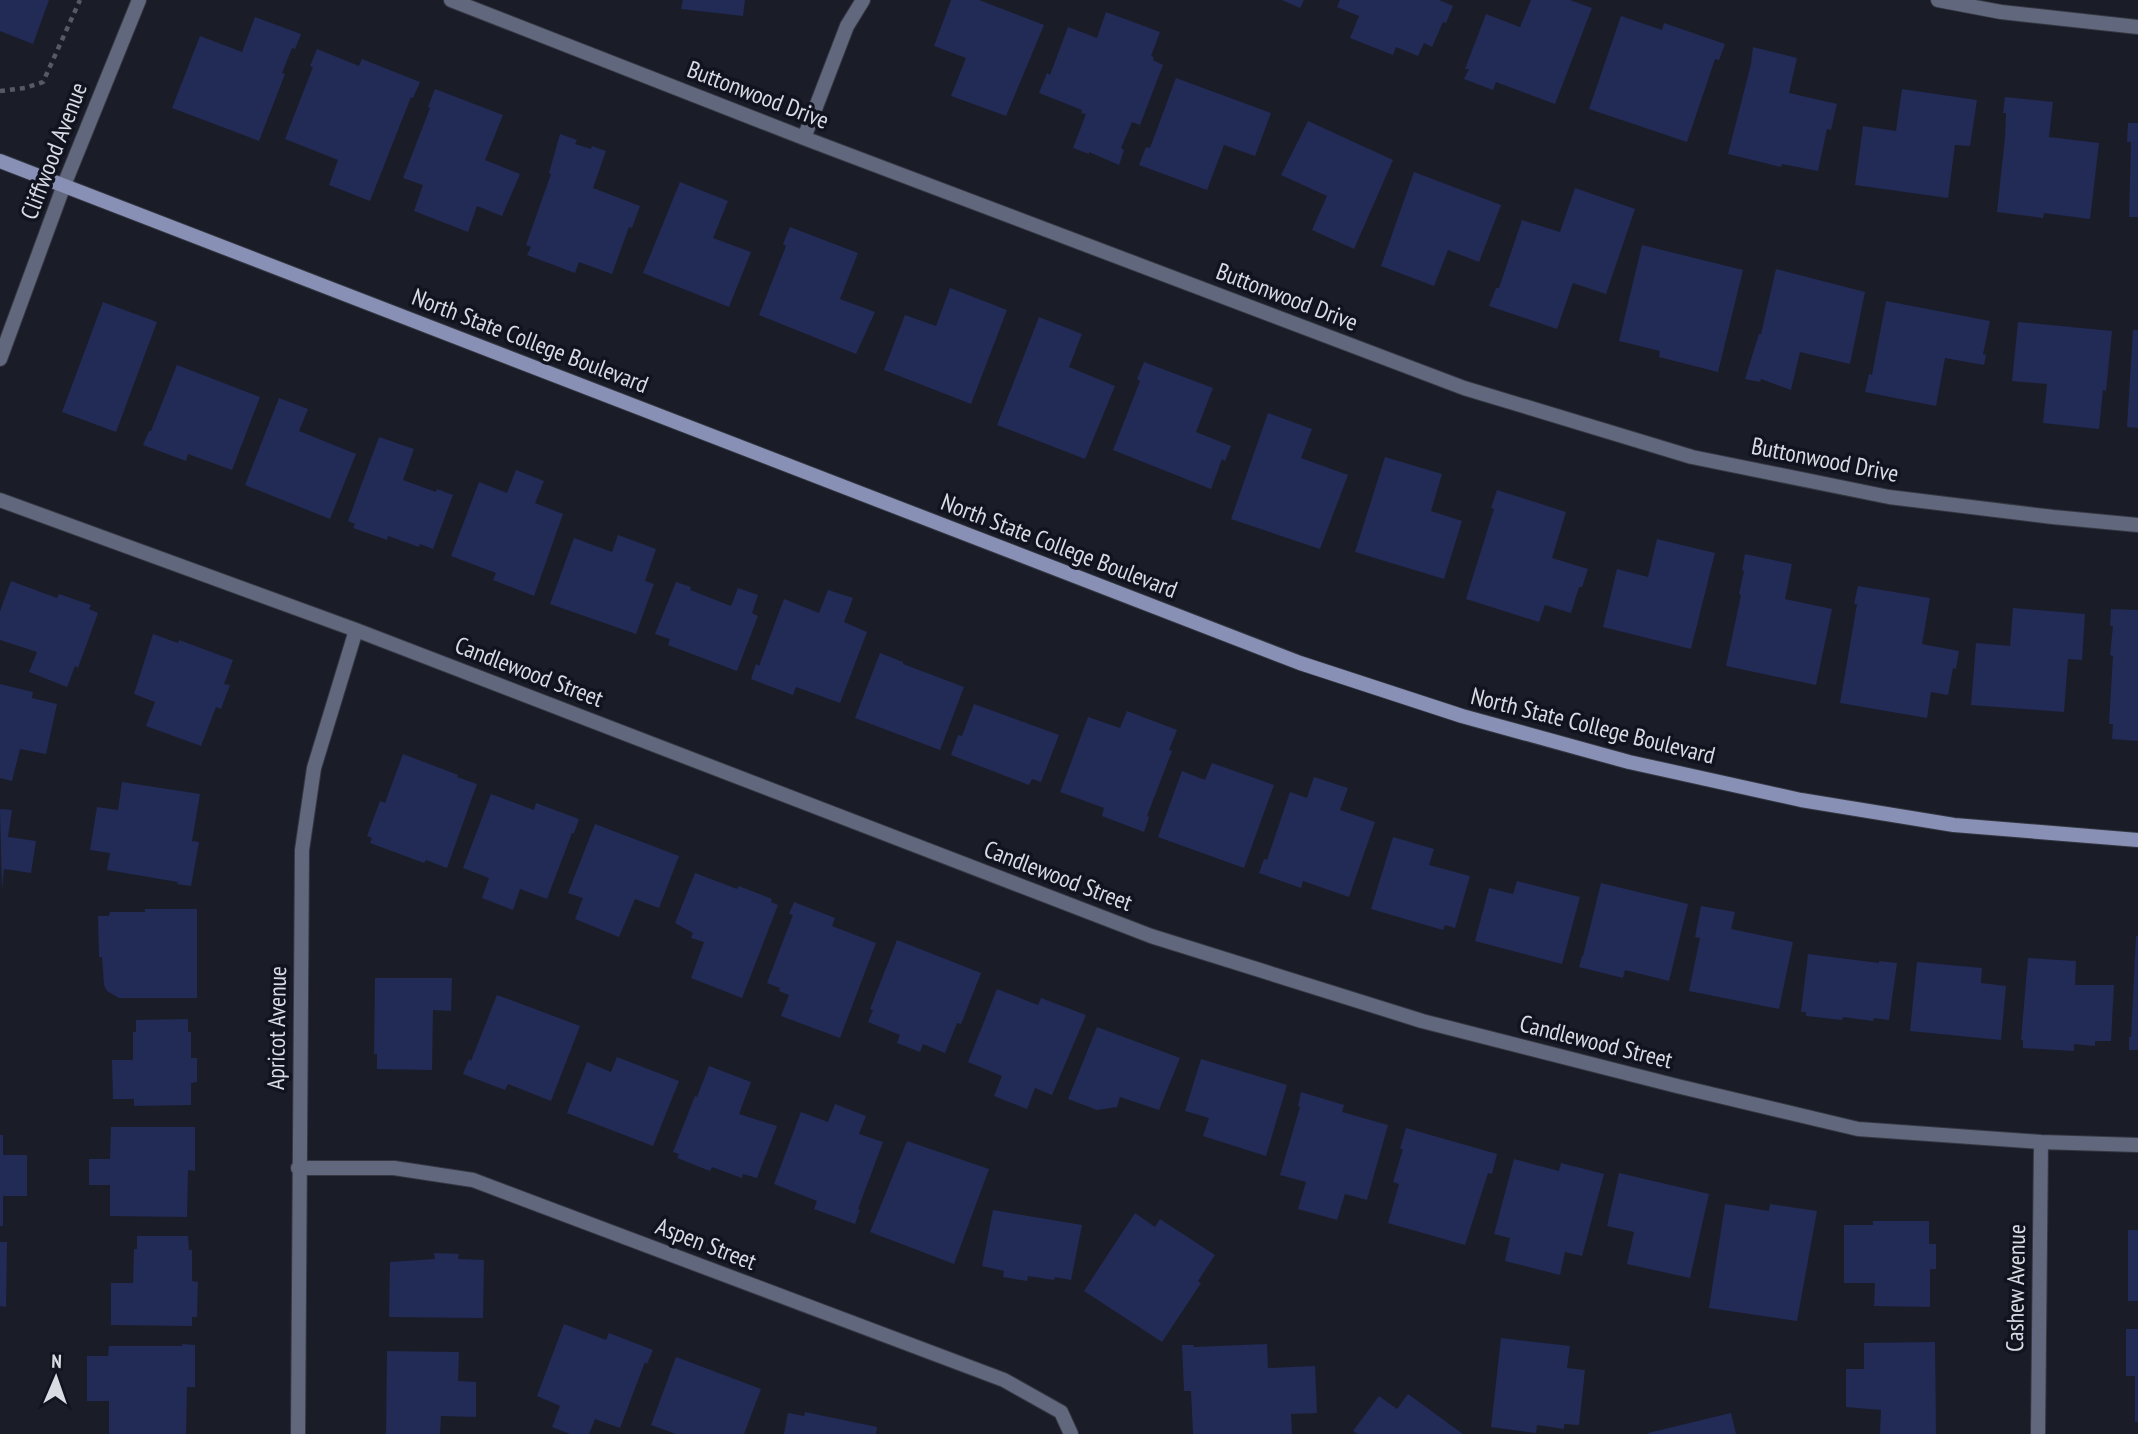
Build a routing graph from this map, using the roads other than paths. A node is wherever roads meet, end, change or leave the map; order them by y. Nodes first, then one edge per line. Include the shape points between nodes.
1 (139, 0) edge
2 (451, 0) edge
3 (863, 0) edge
4 (1938, 0) edge
5 (2138, 27) edge
6 (804, 138) junction
7 (0, 160) edge
8 (64, 185) junction
9 (0, 359) edge
10 (0, 500) edge
11 (2138, 525) edge
12 (356, 631) junction
13 (2138, 840) edge
14 (2041, 1142) junction
15 (2138, 1145) edge
16 (298, 1168) junction
17 (298, 1434) edge
18 (1071, 1434) edge
19 (2038, 1434) edge

1 - 8 street, Cliffwood Avenue
2 - 6 street, Buttonwood Drive
3 - 6 street via 847,26
4 - 5 street
6 - 11 street, Buttonwood Drive via 1464,388 1692,457 1889,497
7 - 8 main road, North State College Boulevard
8 - 9 street, Cliffwood Avenue
8 - 13 main road, North State College Boulevard via 1300,663 1462,716 1629,762 1801,800 1954,825
10 - 12 street, Candlewood Street
12 - 14 street, Candlewood Street via 1151,936 1422,1021 1858,1129
12 - 16 street, Apricot Avenue via 314,768 302,850
14 - 15 street, Candlewood Street
14 - 19 street, Cashew Avenue
16 - 17 street, Apricot Avenue
16 - 18 street, Aspen Street via 394,1168 473,1180 1004,1380 1061,1412

